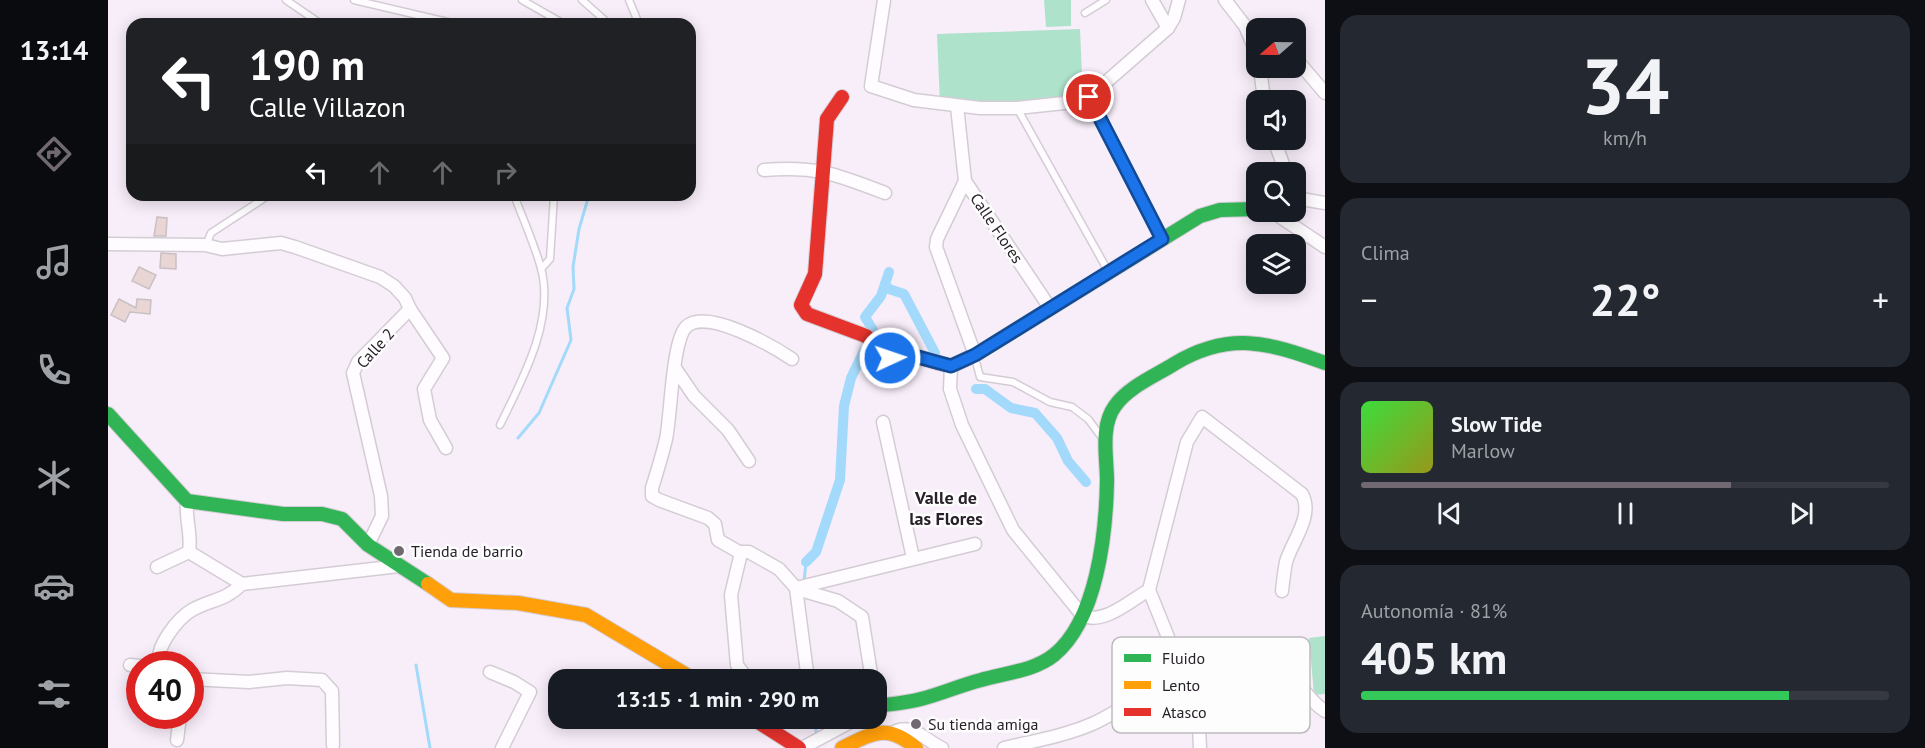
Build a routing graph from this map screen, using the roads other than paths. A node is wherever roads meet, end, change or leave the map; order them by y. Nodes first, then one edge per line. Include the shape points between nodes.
1 (286, 0) edge
2 (354, 0) edge
3 (522, 0) edge
4 (582, 0) edge
5 (629, 0) edge
6 (884, 0) edge
7 (1106, 0) edge
8 (1152, 0) edge
9 (1179, 0) edge
10 (1225, 0) edge
11 (1085, 13) dead end
12 (312, 18) edge
13 (430, 18) edge
14 (554, 18) edge
15 (601, 18) edge
16 (636, 18) edge
17 (1246, 23) edge
18 (1168, 28) junction
19 (1306, 71) edge
20 (1325, 93) edge
21 (842, 97) dead end
22 (1089, 97) junction
23 (957, 106) junction
24 (1017, 108) junction
25 (764, 170) dead end
26 (825, 171) junction
27 (965, 181) junction
28 (885, 193) dead end
29 (1306, 200) edge
30 (259, 201) edge
31 (516, 201) edge
32 (554, 201) edge
33 (1325, 203) edge
34 (1246, 209) edge
35 (1288, 222) edge
36 (1162, 239) junction
37 (108, 244) edge
38 (206, 245) junction
39 (1325, 247) edge
40 (541, 269) junction
41 (1109, 271) junction
42 (1050, 308) junction
43 (410, 309) junction
44 (975, 355) junction
45 (792, 359) dead end
46 (1325, 363) edge
47 (951, 366) junction
48 (675, 368) junction
49 (108, 414) edge
50 (883, 422) dead end
51 (500, 425) dead end
52 (1106, 444) junction
53 (446, 448) dead end
54 (749, 461) dead end
55 (187, 501) junction
56 (975, 544) dead end
57 (368, 545) junction
58 (189, 552) junction
59 (739, 552) junction
60 (913, 558) junction
61 (399, 566) junction
62 (157, 567) dead end
63 (242, 584) junction
64 (796, 588) junction
65 (1149, 590) junction
66 (1281, 591) dead end
67 (1082, 615) junction
68 (1168, 637) edge
69 (161, 651) edge
70 (677, 669) edge
71 (740, 669) edge
72 (807, 669) edge
73 (871, 669) edge
74 (490, 672) dead end
75 (204, 680) edge
76 (1310, 701) edge
77 (887, 704) edge
78 (1325, 711) edge
79 (1112, 713) edge
80 (178, 729) edge
81 (770, 729) edge
82 (837, 729) edge
83 (896, 731) junction
84 (1199, 733) edge
85 (177, 740) dead end
86 (333, 745) dead end
87 (502, 748) edge
88 (800, 748) edge
89 (842, 748) edge
90 (916, 748) edge
91 (942, 748) edge
92 (1004, 748) edge
93 (1200, 748) edge

1 - 12 lane
2 - 13 lane
3 - 14 lane
4 - 15 lane
5 - 16 lane
6 - 23 street via 871,86 914,100
7 - 11 lane
8 - 18 street
9 - 18 street
10 - 17 street
18 - 22 street
19 - 20 street
21 - 26 street via 827,119
22 - 24 street
22 - 36 lane
23 - 24 street
23 - 27 street, Calle Flores
24 - 41 lane
25 - 26 street
26 - 28 street
26 - 47 street via 815,274 801,305 803,310 866,336 890,358 918,357
27 - 42 street, Calle Flores
27 - 44 street via 936,247
29 - 33 street
30 - 38 lane via 211,233
31 - 40 lane
32 - 40 lane via 550,259
34 - 36 street via 1200,216
35 - 39 street
36 - 41 street
37 - 38 street
38 - 43 street via 222,249 280,243 295,247 380,277 405,298
40 - 51 lane via 544,306 536,339
41 - 42 street
42 - 44 street
43 - 53 street via 443,358 424,389 430,420
43 - 57 street, Calle 2 via 358,362 353,373 381,495 382,516
44 - 47 street
44 - 52 lane via 980,377 1013,382 1050,402 1072,407 1088,419
45 - 48 street via 734,327 692,323 685,328
46 - 52 street via 1290,349 1235,341 1194,350 1114,406
47 - 67 street via 950,389 962,424 1013,530
48 - 54 street via 693,396 728,429
48 - 59 street via 666,439 652,496 708,518 715,524 718,540
49 - 55 street
50 - 60 street
52 - 67 street via 1100,560
55 - 57 street via 342,519
55 - 58 street
56 - 60 street
57 - 61 street
58 - 62 street
58 - 63 street
59 - 64 street via 749,552 779,569
59 - 71 street via 731,595
60 - 64 street
61 - 63 street
61 - 70 street via 451,600 518,603 594,618
63 - 69 street via 224,599 198,607 182,618
64 - 72 street
64 - 73 street via 838,601 862,617
65 - 66 street via 1187,442 1202,417 1302,494 1306,502 1306,513 1286,561
65 - 67 street via 1107,615 1095,619
65 - 68 street
67 - 77 street via 1054,654 1030,667 923,699
74 - 87 street via 530,692
75 - 86 street via 322,680 332,691
76 - 78 street
79 - 92 street via 1065,734
80 - 85 street
81 - 88 street
82 - 88 street
83 - 89 street via 875,732
83 - 90 street
83 - 91 street via 910,729
84 - 93 street

